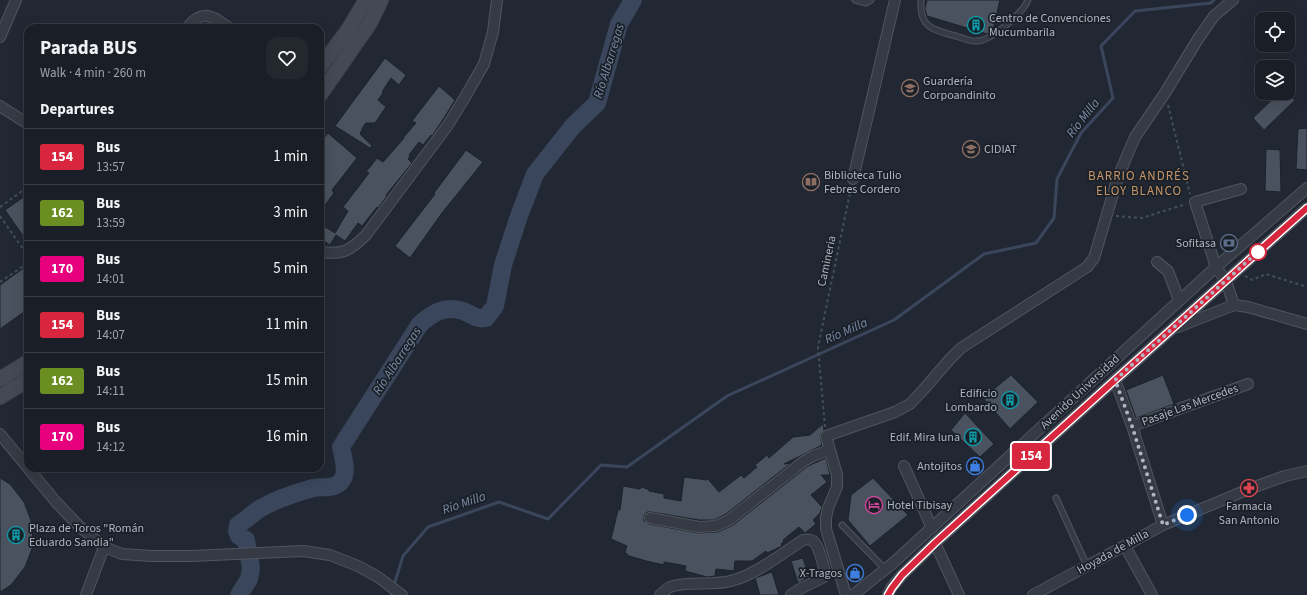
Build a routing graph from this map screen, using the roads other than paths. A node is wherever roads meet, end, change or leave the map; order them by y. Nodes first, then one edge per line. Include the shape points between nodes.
1 (366, 0) edge
2 (380, 0) edge
3 (497, 0) edge
4 (855, 0) edge
5 (871, 0) edge
6 (895, 0) edge
7 (921, 0) edge
8 (1028, 0) edge
9 (1233, 0) edge
10 (14, 1) edge
11 (190, 24) edge
12 (224, 24) edge
13 (0, 37) edge
14 (324, 62) edge
15 (324, 88) edge
16 (0, 106) edge
17 (24, 121) edge
18 (853, 180) road end
19 (1307, 188) edge
20 (1241, 189) dead end
21 (1307, 208) edge
22 (324, 253) edge
23 (1157, 262) dead end
24 (1216, 267) junction
25 (1226, 281) junction
26 (1179, 300) junction
27 (1234, 305) junction
28 (1307, 324) edge
29 (1170, 330) junction
30 (24, 364) edge
31 (0, 379) edge
32 (1115, 380) junction
33 (24, 382) edge
34 (1248, 384) dead end
35 (0, 397) edge
36 (1132, 426) junction
37 (0, 434) edge
38 (829, 450) junction
39 (24, 463) edge
40 (904, 466) dead end
41 (1307, 471) edge
42 (31, 472) edge
43 (1056, 498) dead end
44 (650, 518) dead end
45 (842, 525) dead end
46 (1163, 525) junction
47 (932, 528) junction
48 (935, 543) junction
49 (1125, 546) junction
50 (104, 547) junction
51 (1087, 566) junction
52 (886, 570) junction
53 (86, 595) edge
54 (402, 595) edge
55 (660, 595) edge
56 (791, 595) edge
57 (846, 595) edge
58 (854, 595) edge
59 (888, 595) edge
60 (959, 595) edge
61 (1033, 595) edge
62 (1152, 595) edge

1 - 14 street
2 - 15 street via 370,23
3 - 22 street via 493,32 484,64 448,125 361,240 344,252
4 - 5 lane via 866,4
6 - 18 street
7 - 8 lane via 922,18 926,24 934,30 977,42 1001,30 1025,7
9 - 38 street via 1214,16 1135,137 1118,177 1094,258 1087,267 961,348 910,404 895,412 826,436
10 - 13 street
11 - 12 street via 200,16 208,15
16 - 17 street
19 - 24 street, Avenido Universidad
20 - 24 street via 1195,202
21 - 25 street
23 - 26 street via 1168,271
24 - 25 street
24 - 26 street, Avenido Universidad
25 - 27 street
25 - 29 street
26 - 47 street, Avenido Universidad
27 - 28 street
27 - 29 street
29 - 32 street
30 - 31 street
32 - 36 street
32 - 48 street
33 - 35 street
34 - 36 street, Pasaje Las Mercedes
36 - 46 street
37 - 39 street
38 - 44 street via 804,461 729,520 716,526 699,527
38 - 57 street via 837,475 837,487 828,508 826,529
40 - 47 street
41 - 46 street, Hoyada de Milla via 1249,489
42 - 50 street via 79,526
43 - 51 lane
45 - 52 lane
46 - 49 street, Hoyada de Milla
47 - 52 street, Avenido Universidad
48 - 59 street via 902,575
48 - 60 street
49 - 51 street, Hoyada de Milla
49 - 62 street
50 - 53 street
50 - 54 street via 122,554 152,556 303,551 330,554 378,577
51 - 61 street, Hoyada de Milla
52 - 58 street, Avenido Universidad
55 - 56 street via 669,588 682,585 733,581 808,539 816,545 825,576

